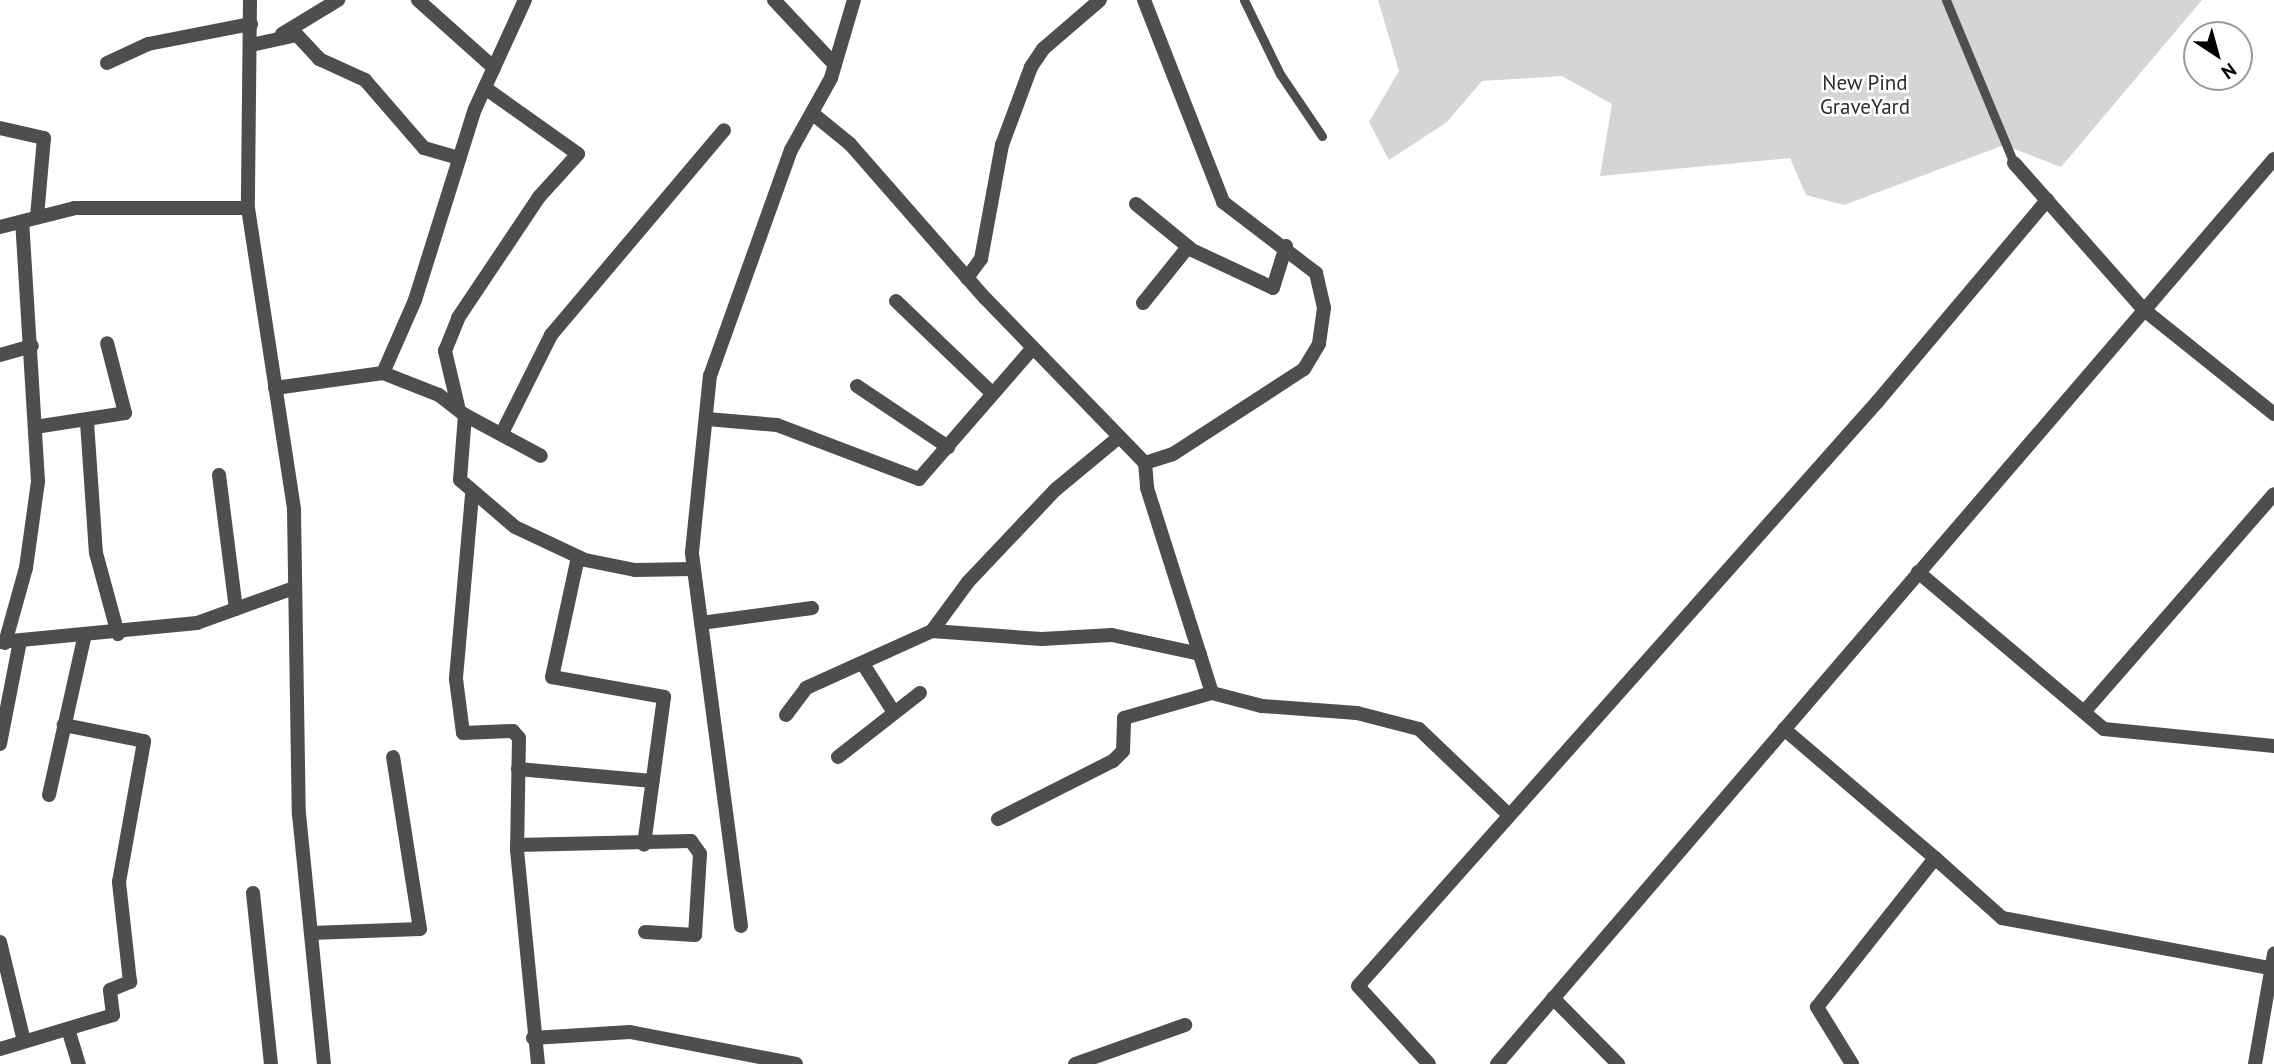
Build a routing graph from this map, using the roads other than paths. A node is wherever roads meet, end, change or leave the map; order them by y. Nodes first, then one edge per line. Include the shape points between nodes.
1 (250, 0) edge
2 (338, 0) edge
3 (418, 0) edge
4 (525, 0) edge
5 (774, 0) edge
6 (854, 0) edge
7 (1100, 0) edge
8 (1143, 0) edge
9 (1244, 0) edge
10 (1946, 0) edge
11 (251, 24) junction
12 (282, 34) junction
13 (251, 45) junction
14 (107, 63) dead end
15 (835, 65) junction
16 (494, 68) junction
17 (485, 88) junction
18 (812, 113) junction
19 (0, 128) edge
20 (724, 130) dead end
21 (1322, 136) dead end
22 (460, 158) junction
23 (2274, 159) edge
24 (2014, 163) joint
25 (2047, 200) junction
26 (1136, 204) dead end
27 (248, 208) junction
28 (37, 217) junction
29 (22, 221) junction
30 (0, 227) edge
31 (1286, 246) junction
32 (1188, 247) junction
33 (967, 278) junction
34 (896, 301) dead end
35 (1143, 303) dead end
36 (2143, 309) junction
37 (107, 343) dead end
38 (32, 346) junction
39 (1032, 349) junction
40 (0, 355) edge
41 (383, 373) junction
42 (857, 386) dead end
43 (275, 388) junction
44 (993, 394) junction
45 (461, 410) junction
46 (2274, 414) edge
47 (707, 419) junction
48 (87, 422) junction
49 (35, 427) junction
50 (502, 433) junction
51 (1119, 437) junction
52 (948, 447) junction
53 (541, 456) dead end
54 (1145, 463) junction
55 (219, 475) dead end
56 (2274, 494) edge
57 (472, 495) junction
58 (578, 557) junction
59 (694, 569) junction
60 (1918, 572) junction
61 (291, 589) junction
62 (812, 608) dead end
63 (236, 609) junction
64 (701, 623) junction
65 (932, 631) junction
66 (85, 634) junction
67 (118, 634) junction
68 (8, 642) edge
69 (1200, 654) junction
70 (863, 664) junction
71 (920, 693) dead end
72 (1212, 693) junction
73 (893, 711) junction
74 (2084, 712) junction
75 (786, 715) dead end
76 (64, 725) junction
77 (1784, 729) junction
78 (0, 744) edge
79 (2274, 746) edge
80 (393, 757) dead end
81 (838, 757) dead end
82 (518, 769) junction
83 (652, 781) junction
84 (49, 795) dead end
85 (1508, 814) junction
86 (998, 819) dead end
87 (517, 845) junction
88 (644, 845) junction
89 (1935, 858) junction
90 (253, 893) dead end
91 (741, 926) dead end
92 (645, 932) dead end
93 (311, 933) junction
94 (0, 942) edge
95 (2274, 954) edge
96 (2273, 969) edge
97 (1553, 998) junction
98 (1185, 1025) dead end
99 (68, 1029) junction
100 (533, 1038) junction
101 (24, 1041) junction
102 (0, 1049) edge
103 (79, 1064) edge
104 (271, 1064) edge
105 (324, 1064) edge
106 (538, 1064) edge
107 (796, 1064) edge
108 (1074, 1064) edge
109 (1429, 1064) edge
110 (1497, 1064) edge
111 (1618, 1064) edge
112 (1852, 1064) edge
113 (2255, 1064) edge

1 - 11 street
2 - 12 street
3 - 16 street
4 - 16 street
5 - 15 street
6 - 15 street
7 - 33 street via 1043,49 1031,67 1002,145 981,259
8 - 31 street via 1223,202
9 - 21 lane via 1280,74
10 - 24 lane
11 - 13 street
11 - 14 street via 149,44
12 - 13 street
12 - 22 street via 297,35 319,59 351,68 424,148
13 - 27 street
15 - 18 street
16 - 17 street
17 - 22 street
17 - 45 street via 578,154 539,197 458,318 445,351
18 - 33 street via 850,144
18 - 47 street via 791,150 710,376
19 - 28 street via 44,138
20 - 50 street via 551,335
22 - 41 street
23 - 36 street
24 - 25 street
25 - 36 street
25 - 85 street via 1878,401
26 - 32 street
27 - 28 street via 75,208
27 - 43 street
28 - 29 street
29 - 30 street
29 - 38 street
31 - 32 street via 1273,288
31 - 54 street via 1316,273 1324,308 1318,344 1304,369 1173,454
32 - 35 street
33 - 39 street
34 - 44 street
36 - 46 street
36 - 60 street
37 - 48 street via 125,413
38 - 40 street
38 - 49 street
39 - 44 street
39 - 51 street
41 - 43 street
41 - 45 street
42 - 52 street
43 - 61 street via 294,510
44 - 52 street
45 - 50 street
45 - 57 street via 458,467
47 - 52 street via 777,425 919,479
47 - 59 street
48 - 49 street
48 - 67 street via 96,553
49 - 68 street via 38,481 26,568
50 - 53 street
51 - 54 street
51 - 65 street via 1055,490 968,582
54 - 69 street via 1146,488
55 - 63 street
56 - 74 street
57 - 58 street via 515,527
57 - 82 street via 456,679 463,733 513,731
58 - 59 street via 635,570
58 - 83 street via 552,677 661,693
59 - 64 street
60 - 74 street
60 - 77 street
61 - 63 street
61 - 93 street
62 - 64 street
63 - 67 street via 197,624
64 - 91 street
65 - 69 street via 1042,639 1112,635
65 - 70 street
66 - 67 street
66 - 68 street
66 - 76 street
68 - 78 street
69 - 72 street
70 - 73 street
70 - 75 street via 806,688
71 - 73 street
72 - 85 street via 1262,706 1357,713 1419,729
72 - 86 street via 1124,718 1123,751 1113,761
73 - 81 street
74 - 79 street via 2104,729
76 - 84 street
76 - 99 street via 144,741 119,881 130,982 110,990 113,1015
77 - 89 street
77 - 97 street
80 - 93 street via 420,929
82 - 83 street
82 - 87 street
83 - 88 street
85 - 109 street via 1358,986
87 - 88 street
87 - 100 street
88 - 92 street via 691,841 700,854 695,935
89 - 96 street via 2002,918
89 - 112 street via 1817,1007
90 - 104 street
93 - 105 street
94 - 101 street
95 - 96 street
96 - 113 street
97 - 110 street
97 - 111 street
98 - 108 street
99 - 101 street
99 - 103 street
100 - 106 street
100 - 107 street via 630,1032
101 - 102 street

